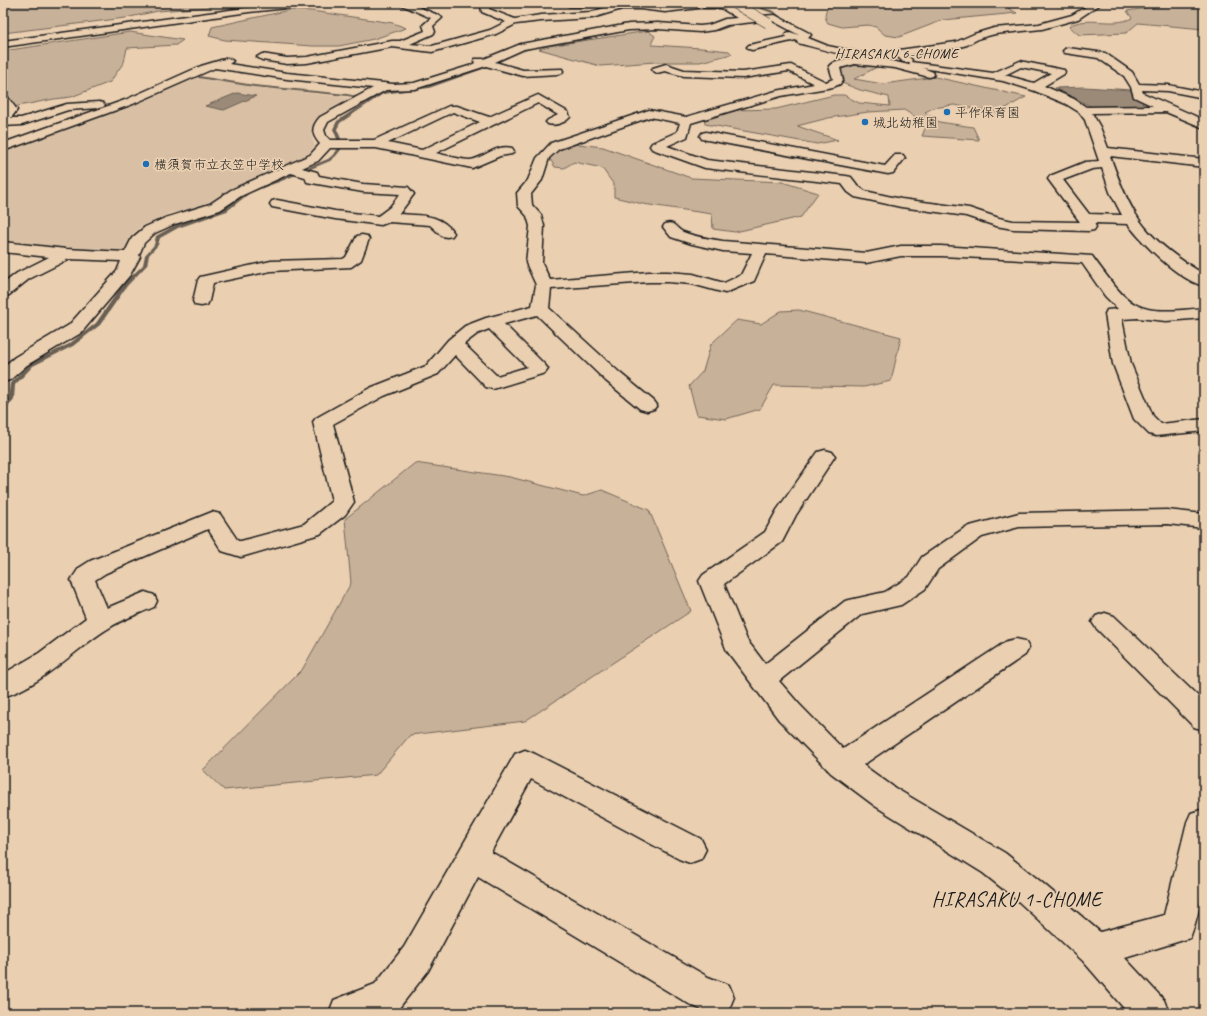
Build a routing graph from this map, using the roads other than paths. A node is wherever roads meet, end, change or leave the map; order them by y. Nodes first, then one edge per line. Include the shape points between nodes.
1 (276, 3) edge
2 (307, 3) edge
3 (401, 3) edge
4 (487, 3) edge
5 (569, 3) edge
6 (632, 3) edge
7 (734, 3) edge
8 (1098, 3) edge
9 (746, 20) junction
10 (514, 22) junction
11 (798, 39) junction
12 (3, 40) edge
13 (3, 44) edge
14 (401, 44) junction
15 (752, 47) dead end
16 (432, 49) junction
17 (1068, 50) dead end
18 (451, 54) dead end
19 (252, 57) dead end
20 (471, 58) dead end
21 (236, 59) dead end
22 (483, 63) junction
23 (900, 63) junction
24 (214, 65) junction
25 (657, 70) dead end
26 (558, 71) dead end
27 (929, 74) dead end
28 (995, 76) junction
29 (384, 86) junction
30 (825, 86) junction
31 (1036, 87) junction
32 (1136, 87) junction
33 (3, 90) edge
34 (3, 94) edge
35 (1204, 95) edge
36 (3, 98) edge
37 (122, 104) junction
38 (1170, 109) junction
39 (1083, 110) junction
40 (3, 118) edge
41 (488, 121) junction
42 (686, 121) junction
43 (3, 122) edge
44 (552, 122) dead end
45 (1204, 124) edge
46 (706, 136) dead end
47 (327, 144) junction
48 (376, 144) junction
49 (3, 147) edge
50 (508, 151) dead end
51 (782, 151) junction
52 (423, 154) junction
53 (1104, 157) junction
54 (899, 158) dead end
55 (1204, 163) edge
56 (859, 166) junction
57 (298, 170) junction
58 (767, 171) junction
59 (846, 180) junction
60 (277, 204) dead end
61 (386, 217) junction
62 (1132, 220) junction
63 (670, 227) dead end
64 (447, 233) dead end
65 (1089, 238) junction
66 (362, 239) dead end
67 (5, 248) edge
68 (761, 249) junction
69 (66, 254) junction
70 (132, 257) junction
71 (1204, 281) edge
72 (544, 285) junction
73 (3, 292) edge
74 (202, 301) dead end
75 (540, 309) junction
76 (1137, 312) junction
77 (1204, 313) edge
78 (492, 322) junction
79 (454, 344) junction
80 (3, 376) edge
81 (647, 405) dead end
82 (1204, 425) edge
83 (825, 456) dead end
84 (1204, 521) edge
85 (145, 601) dead end
86 (100, 622) junction
87 (1105, 622) dead end
88 (1016, 648) dead end
89 (762, 680) junction
90 (3, 687) edge
91 (1204, 719) edge
92 (841, 765) junction
93 (1204, 822) edge
94 (690, 849) dead end
95 (472, 857) junction
96 (1095, 950) junction
97 (717, 997) dead end
98 (347, 1013) edge
99 (1151, 1013) edge

1 - 12 street
2 - 13 street
3 - 14 street via 437,18 428,25 430,32
4 - 10 street via 485,10
5 - 6 street
7 - 11 street, bridge
8 - 23 street via 1074,17 1039,27 994,31 956,45 903,52 901,55 907,59
9 - 10 street via 725,6 713,4 665,9 621,6 592,15
9 - 11 street via 772,17 806,35
9 - 22 street via 725,22 711,28 700,29 629,27 521,47
10 - 16 street via 493,32
11 - 15 street
11 - 23 street via 846,53
14 - 16 street
14 - 19 street via 306,60 287,61
16 - 18 street
17 - 32 street via 1102,55 1128,74
20 - 22 street
21 - 24 street
22 - 26 street via 523,74
22 - 29 street via 415,86
23 - 27 street
23 - 28 street
23 - 30 street via 841,63 834,66 838,80
24 - 29 street
24 - 37 street
25 - 30 street via 666,67 691,75 748,75 791,68
28 - 31 street
28 - 31 street via 1020,64 1060,72
29 - 47 street via 353,105 326,116 320,125 319,133 320,138
30 - 42 street via 780,93
31 - 39 street via 1064,98
32 - 35 street via 1168,88
32 - 38 street via 1138,94
33 - 34 street via 6,92
36 - 40 street via 11,110
37 - 43 street via 67,107 22,121
37 - 49 street
38 - 39 street
38 - 45 street
39 - 53 street via 1090,118
41 - 44 street via 538,98 564,114 564,117
41 - 48 street via 453,108
41 - 52 street
42 - 58 street via 683,134 656,146 705,164
42 - 72 street via 649,113 555,146 544,154 539,163 536,179 524,193 525,206 534,215 537,226 534,263
46 - 51 street
47 - 48 street
47 - 57 street
48 - 52 street
50 - 52 street via 472,164
51 - 56 street
51 - 58 street
53 - 55 street
53 - 62 street
53 - 65 street via 1055,179
54 - 56 street via 888,170
56 - 59 street
57 - 61 street via 312,175 312,179 335,184 406,192 400,204
57 - 70 street via 236,193 215,207 170,220 150,230 137,240
58 - 59 street
59 - 65 street via 860,194 901,203 969,212 996,222
60 - 61 street via 335,216 381,220
61 - 64 street via 432,221
62 - 65 street
62 - 71 street via 1167,255
63 - 68 street via 676,234 697,241
65 - 68 street via 941,251 901,251 866,258
65 - 76 street via 1110,291 1127,308
66 - 74 street via 353,260 346,264 270,266 206,280
67 - 69 street
68 - 72 street via 748,278 725,288 693,279 662,277
69 - 70 street
69 - 73 street via 23,276
70 - 80 street via 124,272 75,329 21,361
72 - 75 street
75 - 78 street
75 - 81 street
76 - 77 street via 1155,316
76 - 82 street via 1113,314 1122,364 1144,419 1156,430
78 - 79 street via 471,330
78 - 79 street via 539,369 493,383
79 - 86 street via 432,370 378,392 323,422 343,502 337,510 312,529 241,549 230,546 212,519 98,567 83,580
83 - 89 street via 785,515 774,537 711,581 736,644
84 - 89 street via 1167,517 1019,520 974,532 930,563 917,583 892,599 854,607
85 - 86 street
86 - 90 street via 48,660
87 - 91 street
88 - 92 street
89 - 92 street via 789,712
92 - 96 street via 886,797 994,863 1030,891
93 - 96 street via 1178,927
94 - 95 street via 525,762
95 - 97 street via 701,992
95 - 98 street via 416,959 392,990 387,996
96 - 99 street

